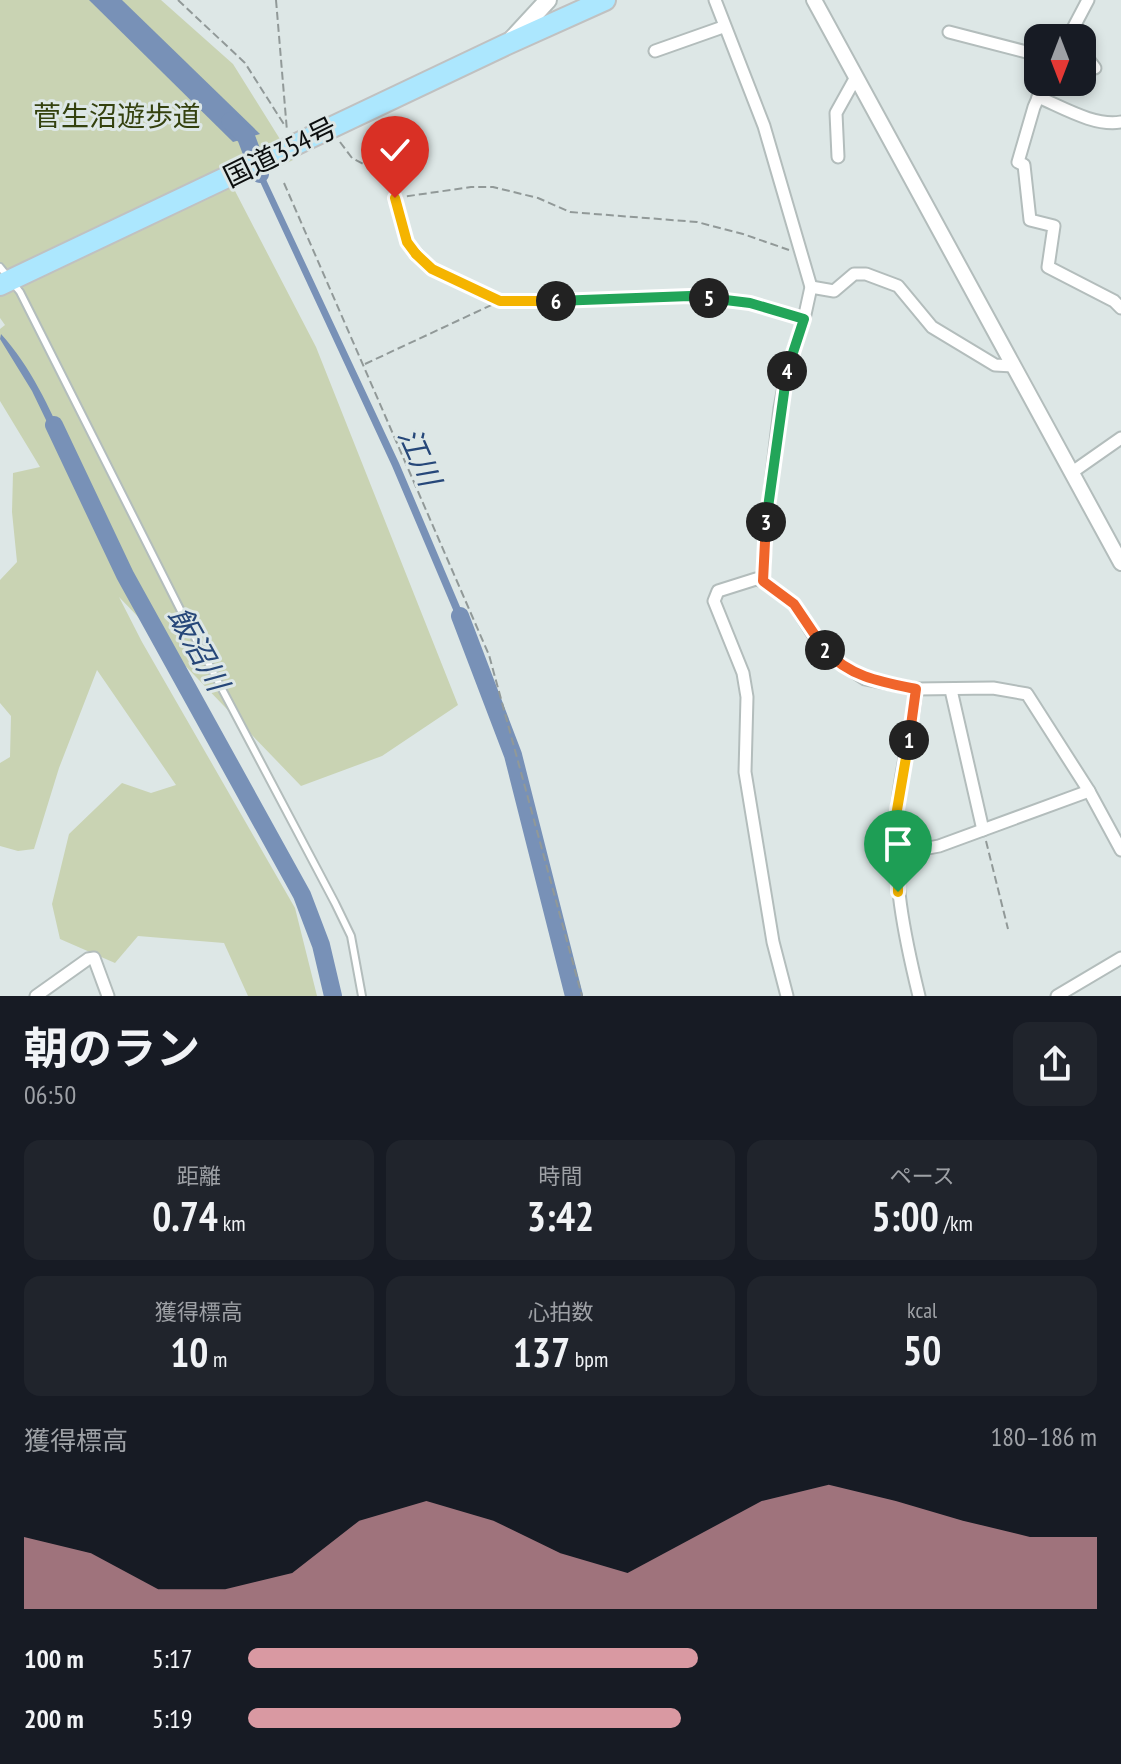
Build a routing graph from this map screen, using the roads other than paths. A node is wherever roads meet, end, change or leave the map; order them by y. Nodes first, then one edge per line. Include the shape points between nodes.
1 (548, 0) edge
2 (605, 0) edge
3 (715, 0) edge
4 (814, 0) edge
5 (1088, 0) edge
6 (1076, 24) edge
7 (723, 27) junction
8 (949, 32) dead end
9 (505, 45) junction
10 (655, 51) dead end
11 (1024, 51) edge
12 (856, 77) junction
13 (1038, 97) joint
14 (1121, 122) edge
15 (838, 157) dead end
16 (4, 279) edge
17 (811, 287) junction
18 (1121, 308) edge
19 (1013, 366) junction
20 (1121, 438) edge
21 (1071, 473) junction
22 (1121, 563) edge
23 (763, 581) junction
24 (916, 689) junction
25 (951, 690) junction
26 (1089, 791) junction
27 (983, 830) junction
28 (1121, 850) edge
29 (896, 854) junction
30 (1121, 958) edge
31 (36, 996) edge
32 (108, 996) edge
33 (362, 996) edge
34 (787, 996) edge
35 (919, 996) edge
36 (1057, 996) edge

1 - 9 main road
2 - 9 highway, 国道354号
3 - 7 street
4 - 12 street
5 - 6 street
7 - 10 street
7 - 17 street via 764,126
8 - 11 street
9 - 16 highway, 国道354号
12 - 15 street via 836,113
12 - 19 street
13 - 14 street via 1093,119
13 - 18 street via 1018,162 1024,165 1030,220 1054,226 1048,267
16 - 33 lane via 335,903 351,936
17 - 19 street via 834,291 854,274 898,286 932,327 995,365
17 - 23 street via 780,408
19 - 21 street
20 - 21 street
21 - 22 street
23 - 24 street via 794,604 818,642 845,668 865,679
23 - 34 street via 718,591 714,601 745,685 745,772
24 - 25 street
24 - 29 street via 897,810
25 - 26 street via 993,688 1027,694
25 - 27 street
26 - 27 street
26 - 28 street
27 - 29 street
29 - 35 street via 904,936
30 - 36 street
31 - 32 street via 94,958

